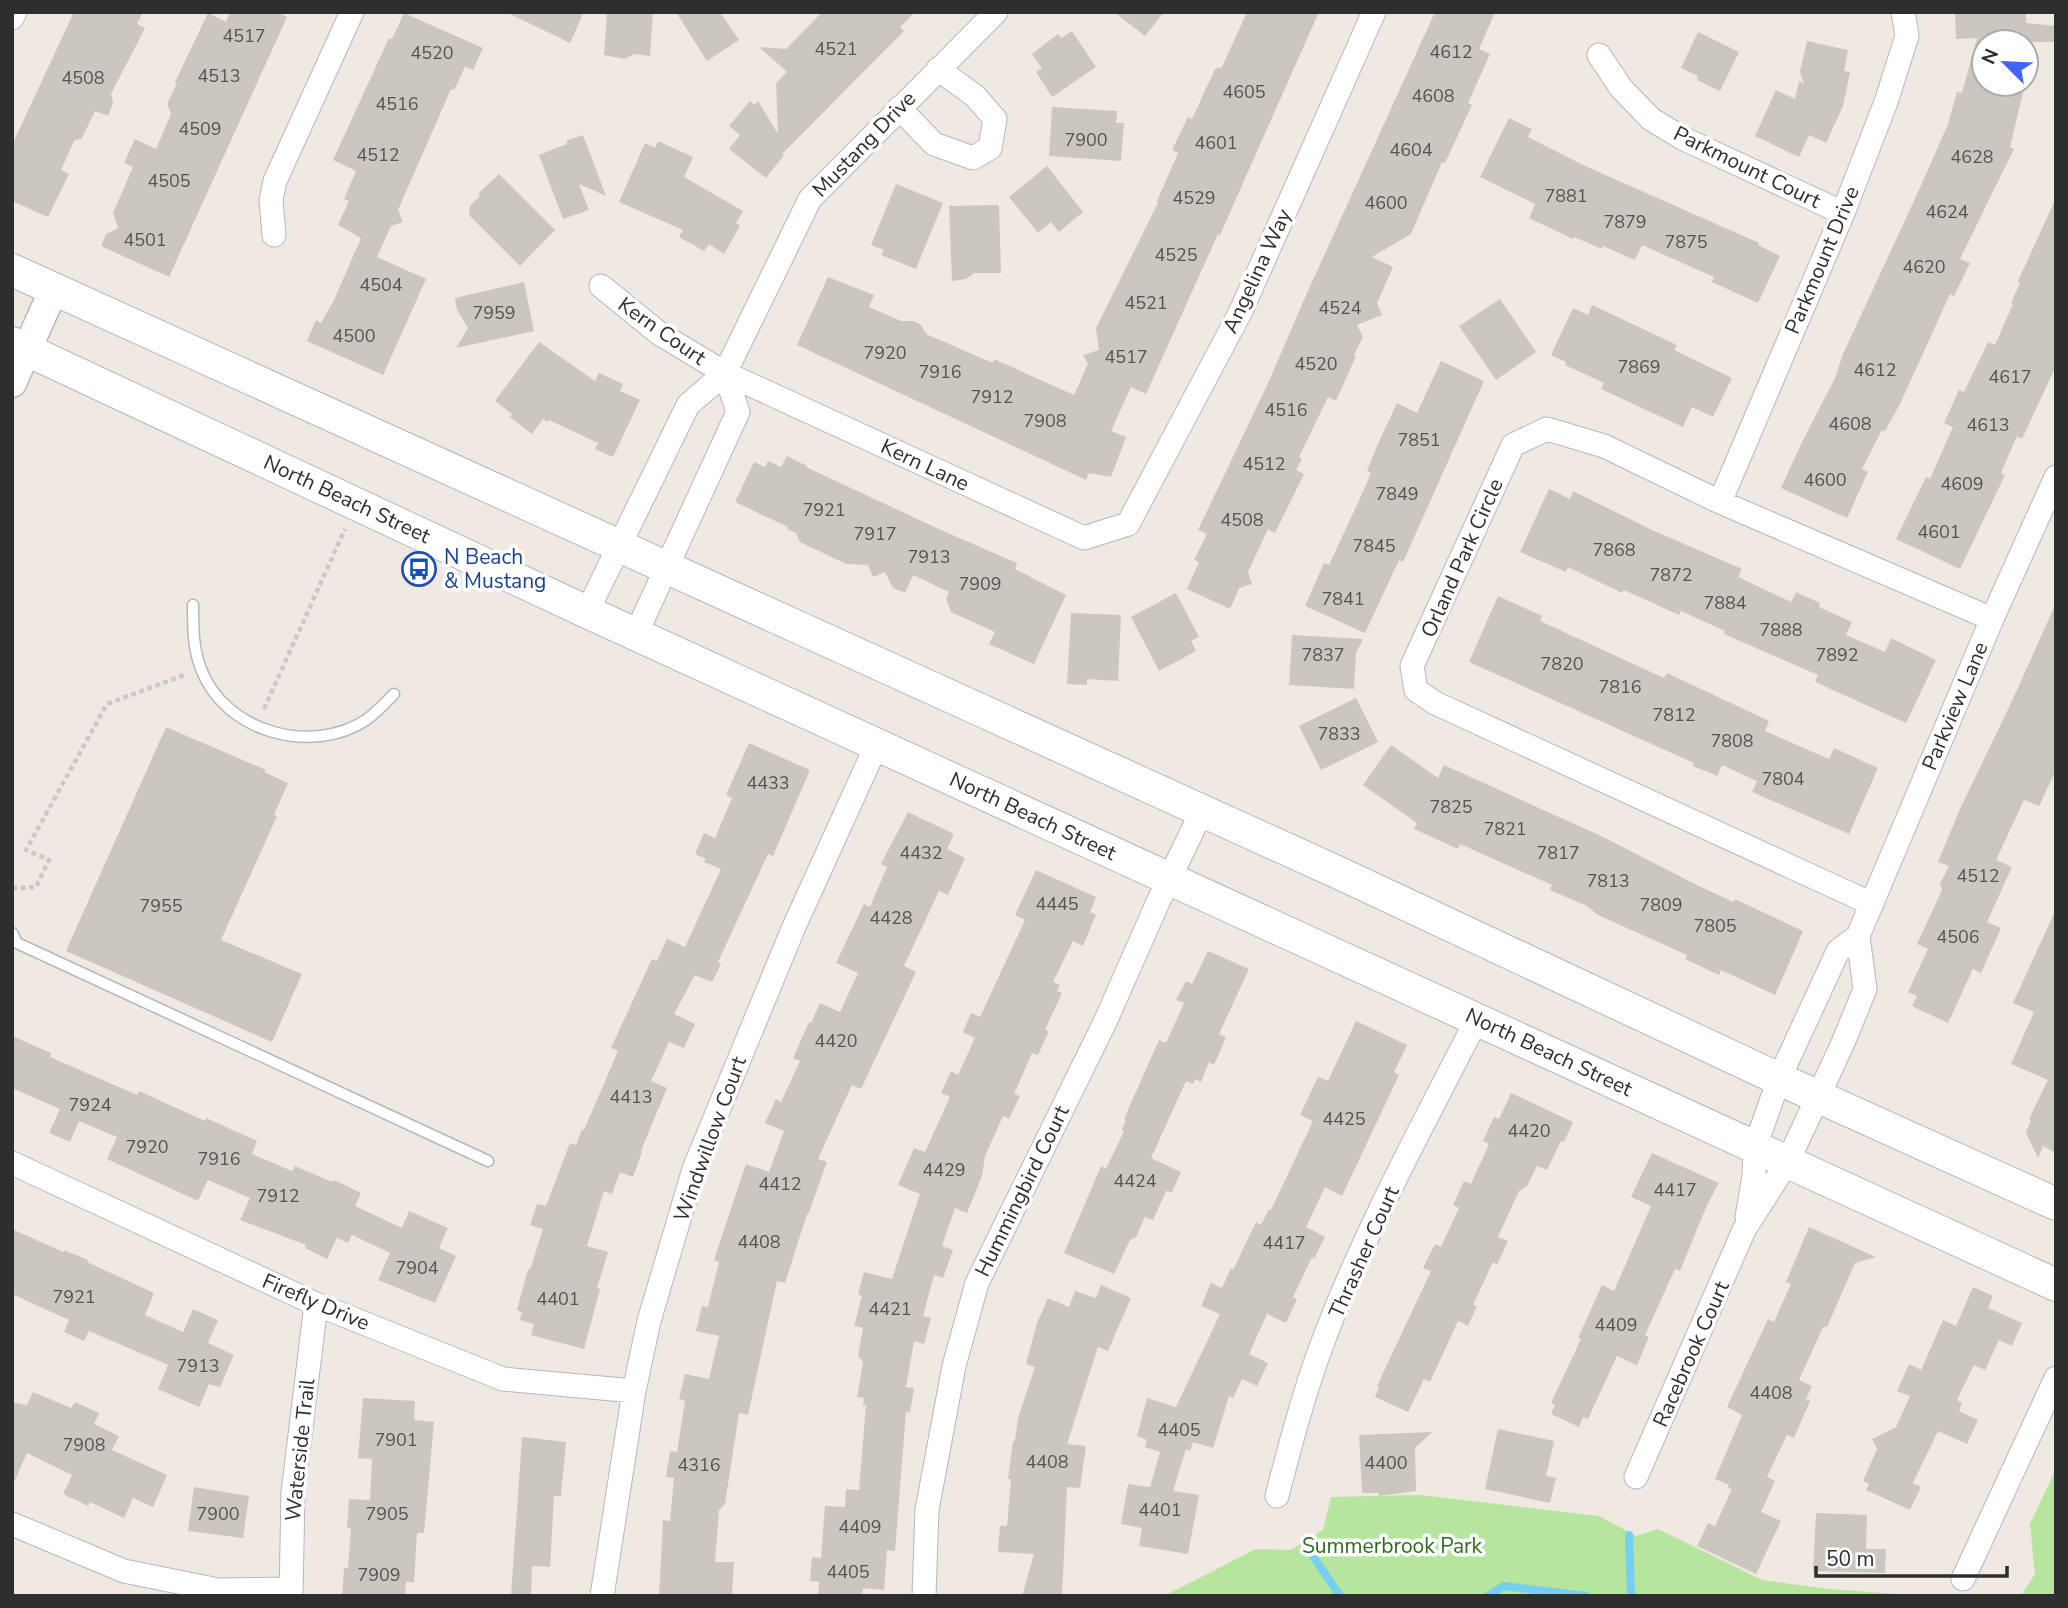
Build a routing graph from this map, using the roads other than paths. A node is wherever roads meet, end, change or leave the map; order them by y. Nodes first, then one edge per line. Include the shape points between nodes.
1 (15, 12) edge
2 (352, 12) edge
3 (996, 12) edge
4 (1374, 12) edge
5 (1903, 12) edge
6 (12, 18) edge
7 (1599, 55) dead end
8 (938, 69) junction
9 (899, 108) junction
10 (1843, 212) junction
11 (274, 235) dead end
12 (12, 270) edge
13 (601, 286) dead end
14 (54, 289) junction
15 (20, 346) edge
16 (724, 373) junction
17 (12, 383) edge
18 (2056, 477) edge
19 (1720, 502) junction
20 (1128, 524) joint
21 (618, 545) junction
22 (667, 568) junction
23 (193, 605) dead end
24 (587, 612) junction
25 (1992, 619) junction
26 (636, 634) junction
27 (394, 694) dead end
28 (877, 744) junction
29 (1202, 811) junction
30 (1169, 878) junction
31 (1872, 904) junction
32 (12, 933) edge
33 (1858, 936) junction
34 (1477, 1019) junction
35 (1779, 1079) junction
36 (1817, 1097) junction
37 (1755, 1147) junction
38 (488, 1161) dead end
39 (1788, 1161) junction
40 (12, 1163) edge
41 (2056, 1204) edge
42 (1744, 1230) junction
43 (2056, 1285) edge
44 (316, 1304) junction
45 (2056, 1377) edge
46 (635, 1391) junction
47 (1636, 1477) dead end
48 (1277, 1496) dead end
49 (12, 1524) edge
50 (1963, 1579) dead end
51 (291, 1592) edge
52 (602, 1596) edge
53 (924, 1596) edge

1 - 6 street
2 - 11 street via 275,181 271,200
3 - 8 street, Mustang Drive
4 - 20 street, Angelina Way via 1241,311
5 - 10 street, Parkmount Drive via 1907,36
7 - 10 street, Parkmount Court via 1621,88 1651,119 1682,138
8 - 9 street, Mustang Drive
8 - 9 street via 975,96 995,119 990,148 973,158 934,144
9 - 16 street, Mustang Drive via 810,199
10 - 19 street, Parkmount Drive
12 - 14 main road
13 - 16 street, Kern Court via 660,334
14 - 15 street
14 - 21 main road
15 - 17 street
15 - 24 main road, North Beach Street
16 - 20 street, Kern Lane via 1084,538
16 - 21 street, Mustang Drive via 688,405
16 - 22 street via 738,412
18 - 25 street, Parkview Lane
19 - 25 street, Orland Park Circle
19 - 31 street, Orland Park Circle via 1604,446 1568,434 1547,429 1513,445 1412,666 1416,690
21 - 22 main road
21 - 24 street, Mustang Drive
22 - 26 street
22 - 29 main road
23 - 27 lane via 193,639 202,672 223,704 256,727 292,737 330,735 366,720
24 - 26 main road, North Beach Street
25 - 31 street, Parkview Lane
26 - 28 main road, North Beach Street
28 - 30 main road, North Beach Street
28 - 46 street, Windwillow Court via 793,929 694,1169 649,1321
29 - 30 street, Hummingbird Court
29 - 35 main road
30 - 34 main road, North Beach Street
30 - 53 street, Hummingbird Court via 1106,1020 977,1283 954,1366 927,1510
31 - 33 street, Parkview Lane
32 - 38 lane via 17,943
33 - 35 street, Parkview Lane via 1838,951
33 - 36 street via 1865,989
34 - 37 main road, North Beach Street
34 - 48 street, Thrasher Court via 1379,1213 1322,1346
35 - 36 main road
35 - 37 street, Parkview Lane
36 - 39 street
36 - 41 main road
37 - 39 main road, North Beach Street
37 - 42 street, Racebrook Court
39 - 42 street, Racebrook Court
39 - 43 main road, North Beach Street
40 - 44 street, Firefly Drive
42 - 47 street, Racebrook Court
44 - 46 street, Firefly Drive via 503,1379
44 - 51 street, Waterside Trail via 293,1493
45 - 50 street
46 - 52 street, Windwillow Court
49 - 51 street via 124,1571 218,1590

